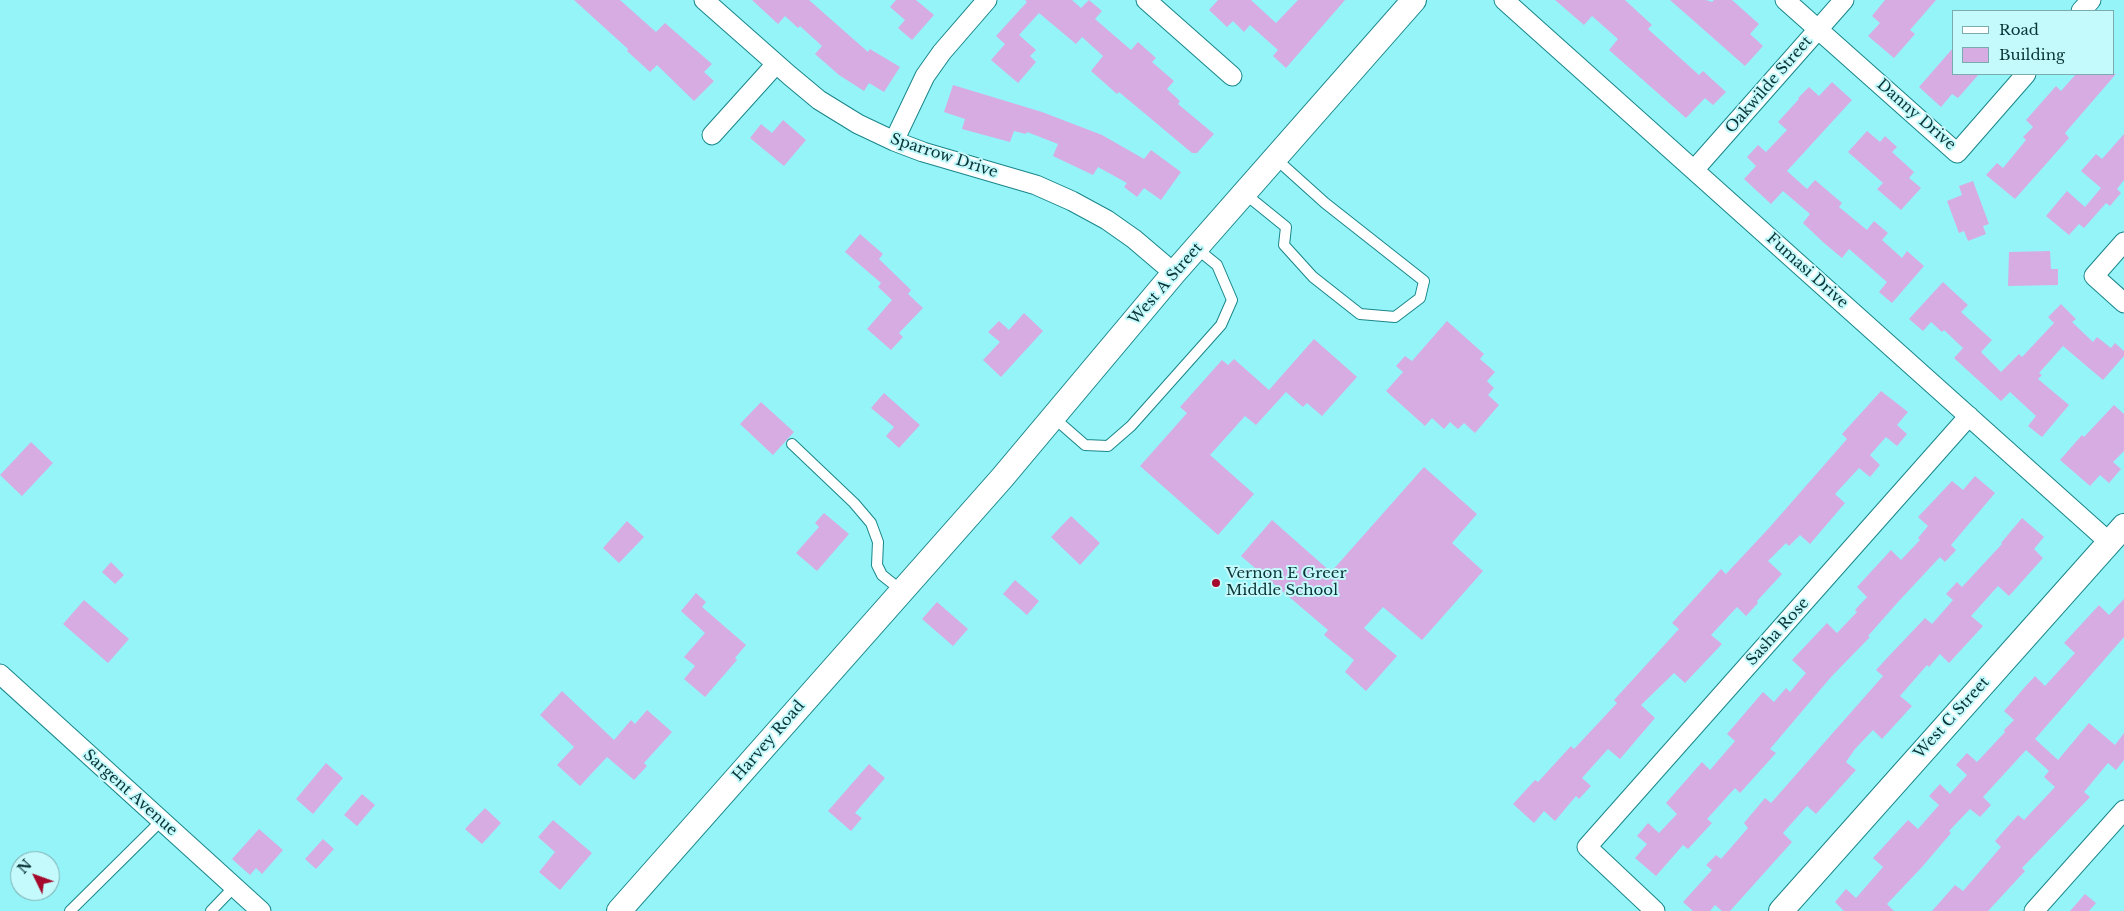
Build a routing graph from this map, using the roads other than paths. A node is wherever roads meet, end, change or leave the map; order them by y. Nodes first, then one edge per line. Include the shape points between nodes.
1 (704, 0) edge
2 (987, 0) edge
3 (1146, 0) edge
4 (1414, 0) edge
5 (1504, 0) edge
6 (1785, 0) edge
7 (1844, 0) edge
8 (2091, 0) edge
9 (2082, 10) edge
10 (1818, 29) junction
11 (776, 64) junction
12 (2025, 75) edge
13 (1232, 76) dead end
14 (712, 134) dead end
15 (894, 142) junction
16 (1275, 158) junction
17 (1694, 170) junction
18 (1244, 193) junction
19 (2124, 242) edge
20 (1196, 248) junction
21 (1174, 273) junction
22 (2124, 303) edge
23 (1969, 416) junction
24 (1053, 417) junction
25 (792, 444) dead end
26 (2117, 534) edge
27 (920, 570) joint
28 (902, 591) junction
29 (4, 686) edge
30 (2124, 810) edge
31 (161, 820) junction
32 (234, 887) junction
33 (70, 911) edge
34 (211, 911) edge
35 (261, 911) edge
36 (619, 911) edge
37 (1655, 911) edge
38 (1781, 911) edge
39 (2034, 911) edge

1 - 11 street, Sparrow Drive
2 - 15 street via 942,52 926,76
3 - 13 street
4 - 16 street, West A Street
5 - 17 street, Fumasi Drive
6 - 10 street
7 - 10 street, Oakwilde Street
8 - 9 street
10 - 12 street, Danny Drive via 1957,153
10 - 17 street, Oakwilde Street
11 - 14 street
11 - 15 street, Sparrow Drive via 819,100
15 - 21 street, Sparrow Drive via 1036,185 1072,201 1134,239
16 - 18 street, West A Street
16 - 18 lane via 1325,203 1424,281 1420,298 1394,317 1360,314 1313,277 1284,245 1286,227
17 - 23 street, Fumasi Drive
18 - 20 street, West A Street
19 - 22 street via 2094,276
20 - 21 street, West A Street
20 - 24 lane via 1217,265 1232,300 1221,325 1131,426 1108,446 1085,445
21 - 24 street, West A Street
23 - 26 street, Fumasi Drive
23 - 37 street, Sasha Rose via 1587,847
24 - 27 street, West A Street
25 - 28 lane via 871,523 878,542 877,565 882,575
26 - 38 street, West C Street
27 - 28 street, Harvey Road
28 - 36 street, Harvey Road
29 - 31 street, Sargent Avenue
30 - 39 street
31 - 32 street, Sargent Avenue
31 - 33 lane
32 - 34 lane
32 - 35 street, Sargent Avenue

